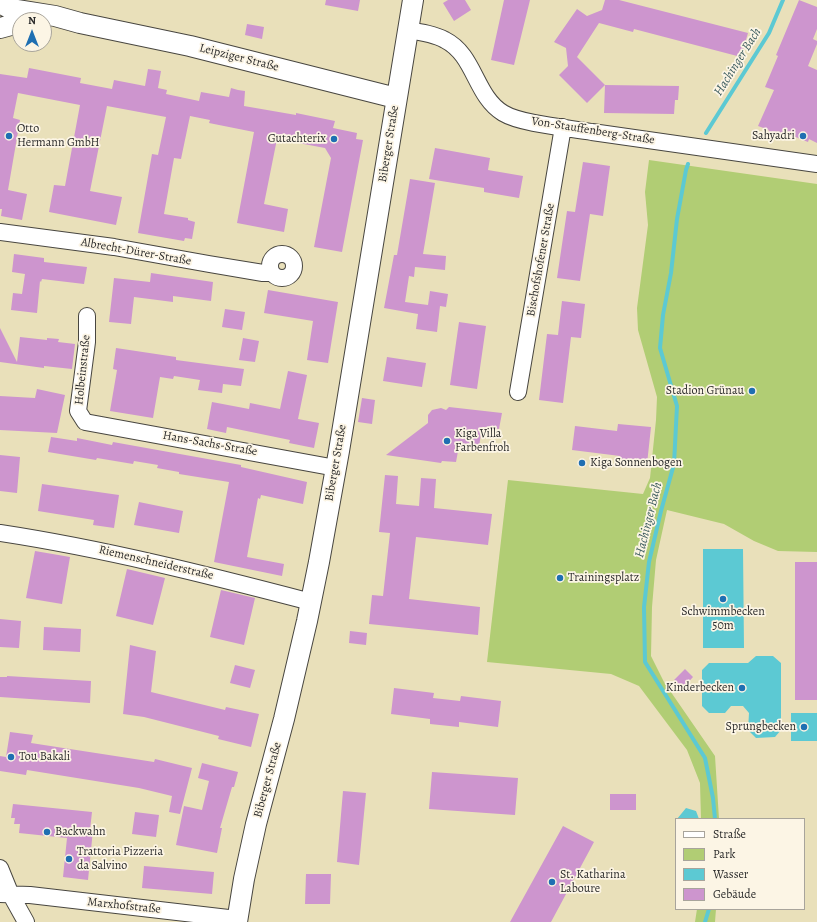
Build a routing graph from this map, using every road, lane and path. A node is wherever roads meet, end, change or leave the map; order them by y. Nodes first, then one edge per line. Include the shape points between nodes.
1 (413, 0) edge
2 (0, 3) edge
3 (80, 23) junction
4 (12, 25) edge
5 (52, 25) edge
6 (0, 28) edge
7 (408, 30) junction
8 (396, 98) junction
9 (563, 128) junction
10 (817, 164) edge
11 (0, 232) edge
12 (272, 272) dead end
13 (87, 316) dead end
14 (518, 392) dead end
15 (84, 422) joint
16 (336, 468) junction
17 (0, 533) edge
18 (311, 602) junction
19 (0, 868) edge
20 (5, 894) edge
21 (237, 920) edge
22 (26, 922) edge

1 - 7 main road, Biberger Straße
2 - 3 main road, Leipziger Straße via 11,9
3 - 5 main road, Leipziger Straße
3 - 8 main road, Leipziger Straße via 190,46
4 - 6 main road
7 - 8 main road, Biberger Straße
7 - 9 street, Von-Stauffenberg-Straße via 446,40 454,46 466,60 482,91 503,113 517,119
8 - 16 main road, Biberger Straße
9 - 10 street, Von-Stauffenberg-Straße
9 - 14 street, Bischofshofener Straße
11 - 12 street, Albrecht-Dürer-Straße
13 - 15 street, Holbeinstraße via 87,342 78,411
15 - 16 street, Hans-Sachs-Straße
16 - 18 main road, Biberger Straße
17 - 18 street, Riemenschneiderstraße via 172,566
18 - 21 main road, Biberger Straße via 256,824
19 - 20 street
20 - 21 street, Marxhofstraße
20 - 22 street

